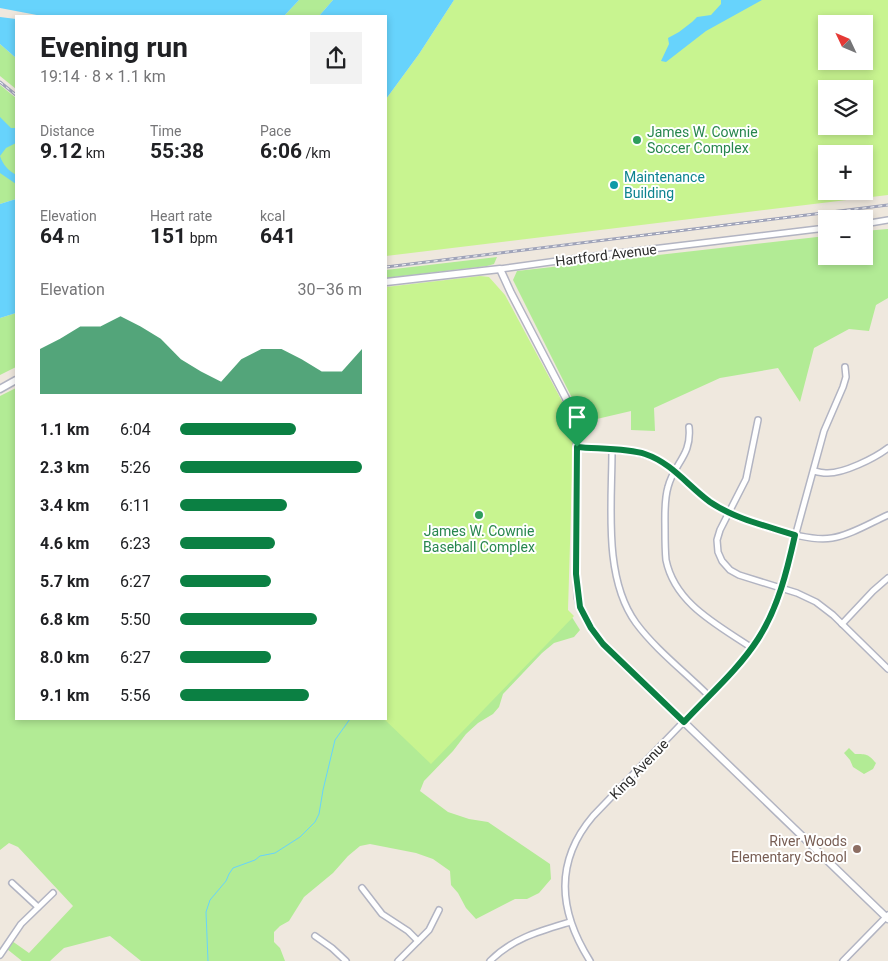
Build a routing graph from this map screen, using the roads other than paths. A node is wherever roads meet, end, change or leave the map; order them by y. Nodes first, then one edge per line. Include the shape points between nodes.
1 (888, 220) edge
2 (873, 222) edge
3 (818, 229) edge
4 (500, 269) junction
5 (387, 282) edge
6 (845, 367) dead end
7 (15, 380) edge
8 (0, 388) edge
9 (758, 420) dead end
10 (689, 427) dead end
11 (577, 447) junction
12 (888, 448) edge
13 (612, 450) junction
14 (814, 471) junction
15 (676, 472) junction
16 (729, 512) junction
17 (888, 514) edge
18 (795, 535) junction
19 (886, 580) edge
20 (888, 586) edge
21 (782, 588) junction
22 (842, 624) junction
23 (752, 648) junction
24 (888, 669) edge
25 (710, 696) junction
26 (684, 722) junction
27 (12, 883) dead end
28 (362, 888) dead end
29 (53, 893) dead end
30 (38, 907) junction
31 (439, 910) dead end
32 (887, 917) edge
33 (570, 922) junction
34 (315, 936) dead end
35 (418, 941) junction
36 (2, 947) edge
37 (0, 955) edge
38 (346, 961) edge
39 (398, 961) edge
40 (490, 961) edge
41 (590, 961) edge
42 (843, 961) edge

1 - 2 street
3 - 4 street, Hartford Avenue
4 - 5 street, Hartford Avenue
4 - 11 street via 570,406 576,426
6 - 14 street, King Avenue via 846,377 824,431
7 - 8 street
9 - 16 street via 746,479
10 - 15 street via 686,454
11 - 13 street
11 - 26 street via 576,574 580,607 603,644
12 - 14 street via 841,472
13 - 15 street via 645,454
13 - 25 street via 612,547 619,588 628,610 648,637
14 - 18 street, King Avenue
15 - 16 street via 709,501
15 - 23 street via 668,486 665,510 666,560 671,575 679,591 696,609
16 - 18 street
16 - 21 street via 717,540 722,562 739,575
17 - 18 street via 832,538
18 - 21 street, King Avenue
19 - 20 street
19 - 22 street
21 - 22 street via 816,602
21 - 23 street, King Avenue via 772,614
22 - 24 street
23 - 25 street, King Avenue
25 - 26 street, King Avenue
26 - 32 street
26 - 33 street, King Avenue via 580,833 570,852 565,874 565,899
27 - 30 street
28 - 35 street via 382,914
29 - 30 street
30 - 36 street
31 - 35 street via 429,930
32 - 42 street
33 - 40 street via 525,936
33 - 41 street, King Avenue
34 - 38 street
35 - 39 street
36 - 37 street

